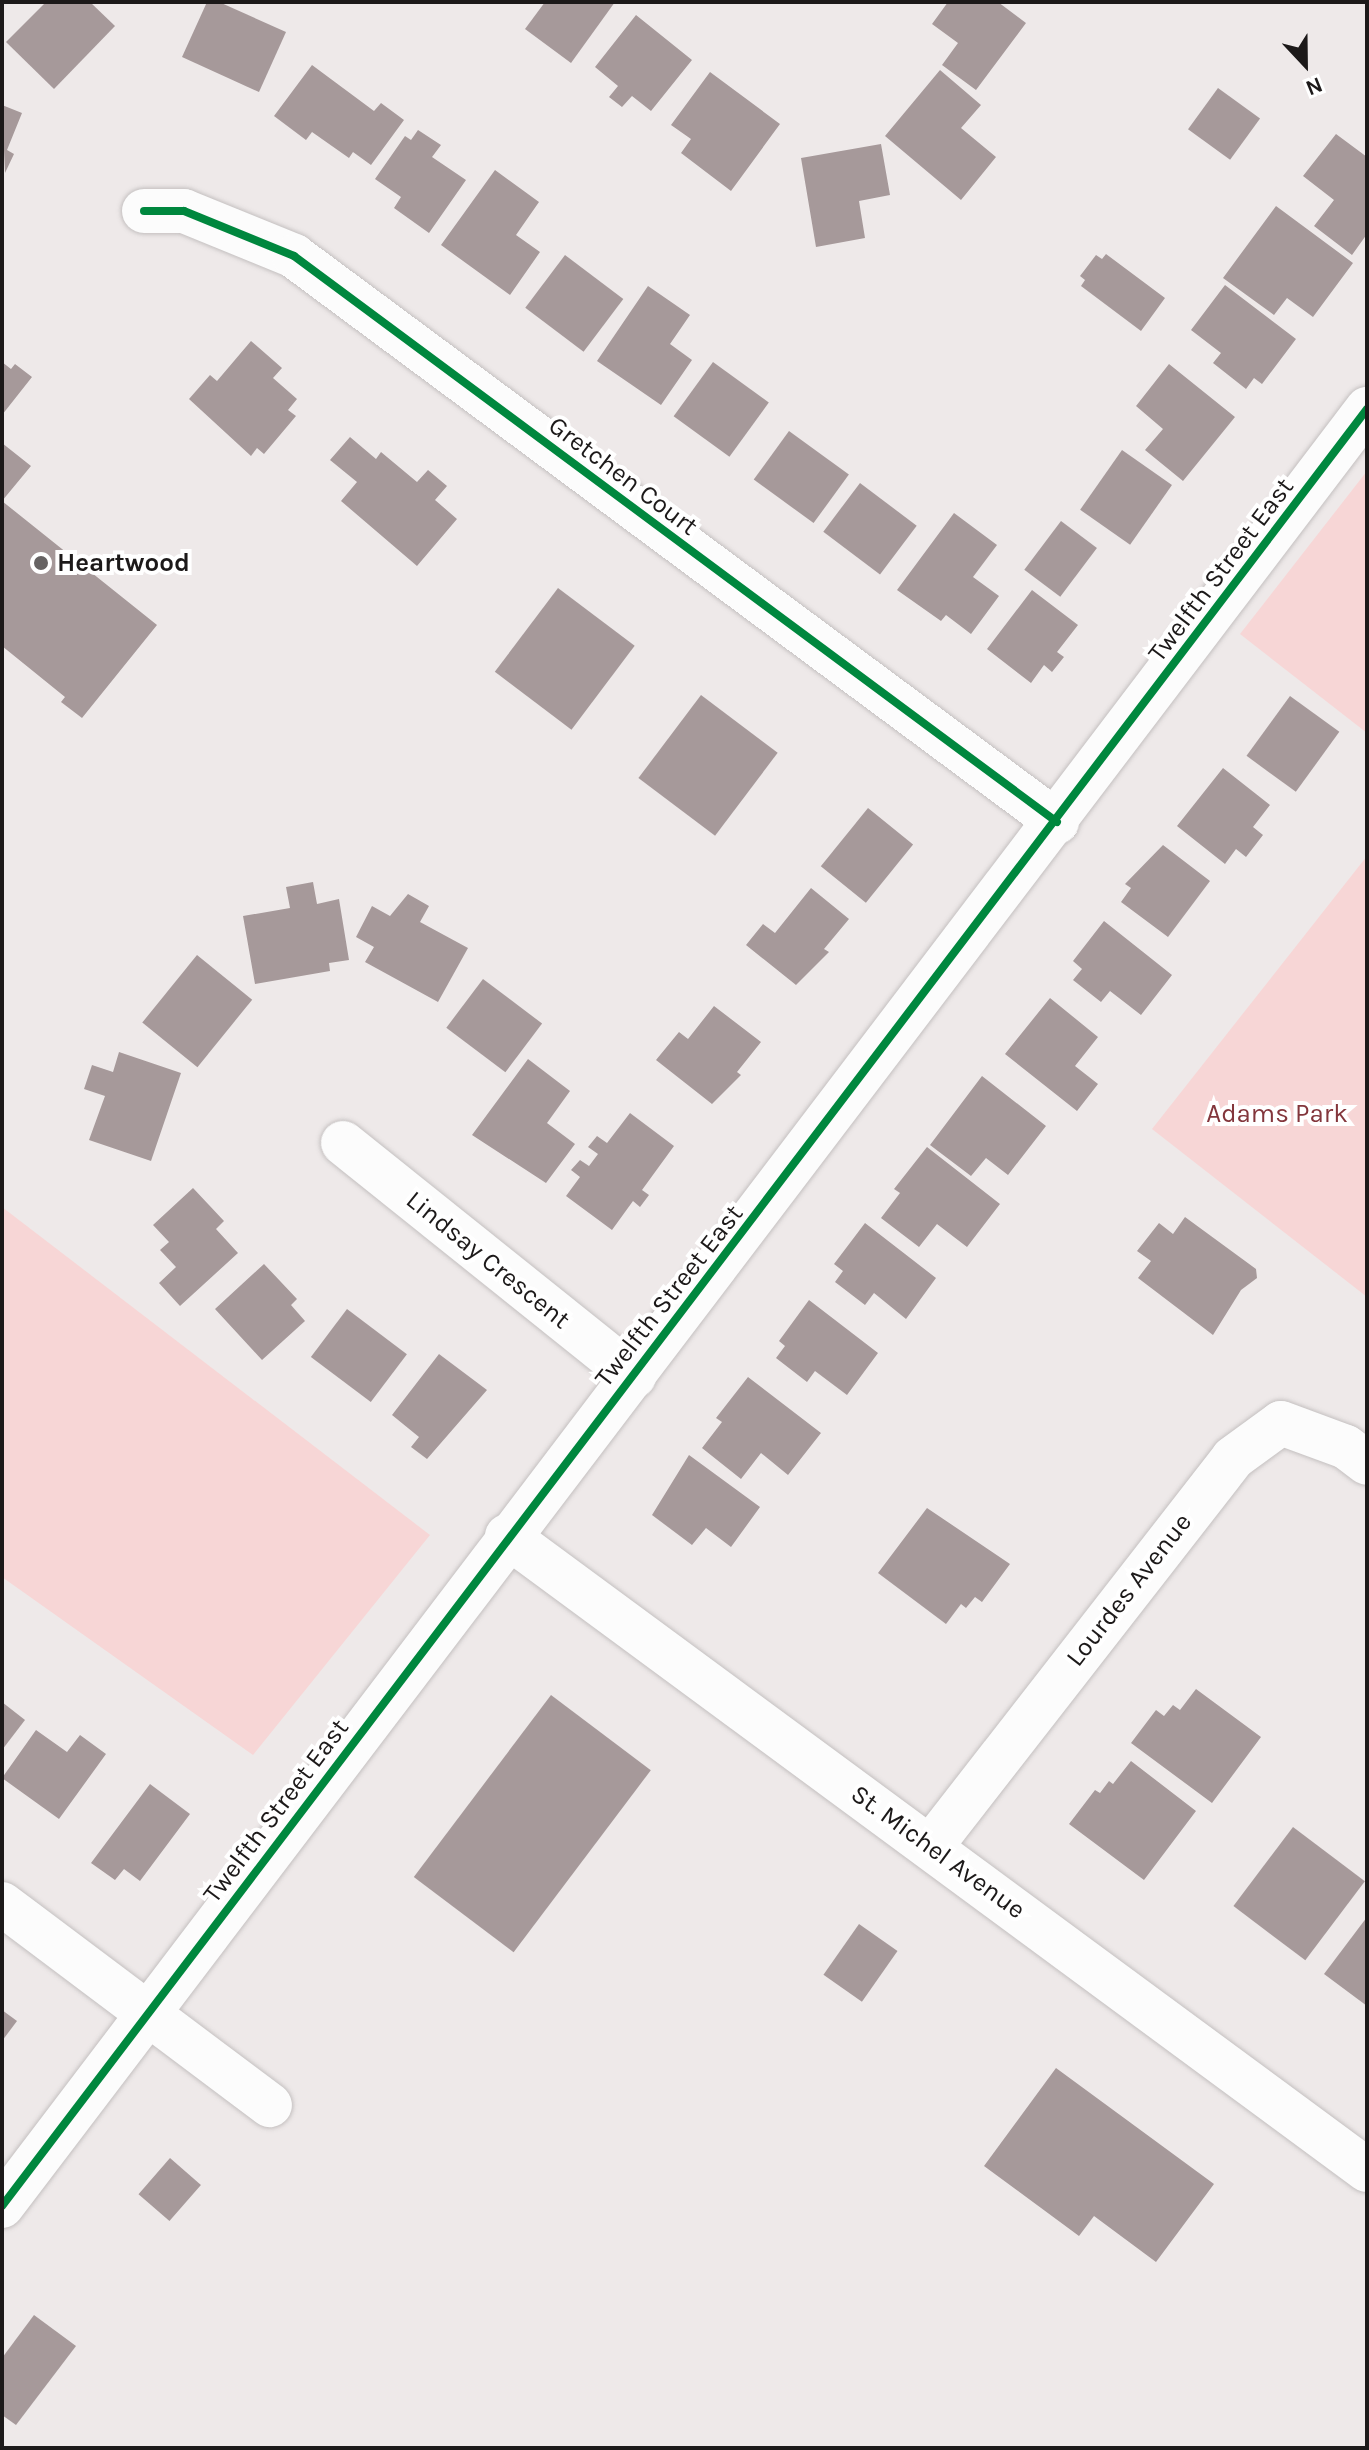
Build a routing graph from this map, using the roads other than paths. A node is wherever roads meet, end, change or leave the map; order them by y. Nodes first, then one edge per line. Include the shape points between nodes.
1 (144, 211) dead end
2 (1367, 409) edge
3 (1057, 822) junction
4 (343, 1143) dead end
5 (634, 1376) junction
6 (1367, 1463) edge
7 (507, 1536) junction
8 (932, 1845) junction
9 (2, 1904) edge
10 (150, 2015) junction
11 (270, 2105) dead end
12 (1367, 2170) edge
13 (2, 2206) edge

1 - 3 street, Gretchen Court via 184,211 294,256
2 - 3 street, Twelfth Street East
3 - 5 street, Twelfth Street East
4 - 5 street, Lindsay Crescent
5 - 7 street, Twelfth Street East
6 - 8 street, Lourdes Avenue via 1346,1447 1281,1423 1233,1458
7 - 8 street, St. Michel Avenue via 761,1727
7 - 10 street, Twelfth Street East
8 - 12 street, St. Michel Avenue
9 - 10 street
10 - 11 street
10 - 13 street, Twelfth Street East

